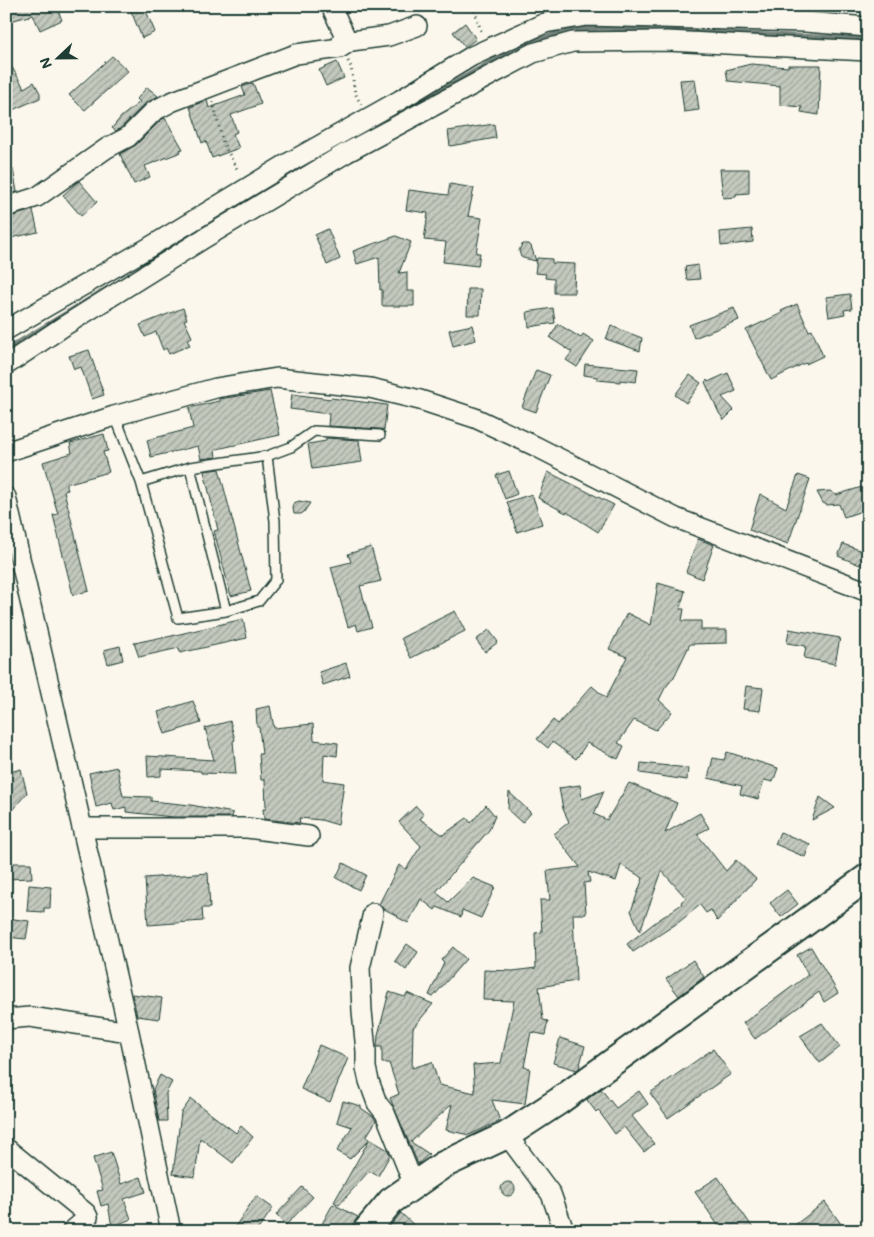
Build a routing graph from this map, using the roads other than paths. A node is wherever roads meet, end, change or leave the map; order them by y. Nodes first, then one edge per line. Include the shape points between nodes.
1 (330, 6) edge
2 (656, 12) edge
3 (417, 26) dead end
4 (868, 27) edge
5 (340, 48) junction
6 (868, 51) edge
7 (6, 207) edge
8 (6, 330) edge
9 (6, 365) edge
10 (114, 416) junction
11 (380, 435) dead end
12 (6, 452) edge
13 (267, 456) junction
14 (190, 467) junction
15 (141, 482) junction
16 (6, 497) edge
17 (868, 592) edge
18 (226, 611) junction
19 (82, 828) junction
20 (309, 836) dead end
21 (868, 877) edge
22 (373, 913) dead end
23 (6, 1019) edge
24 (129, 1032) junction
25 (506, 1135) junction
26 (6, 1148) edge
27 (414, 1185) junction
28 (72, 1231) edge
29 (171, 1231) edge
30 (366, 1231) edge
31 (562, 1231) edge

1 - 5 street via 344,34
2 - 4 street
2 - 8 street via 587,16 545,23 472,56
3 - 5 street via 389,36 351,41
5 - 7 street via 296,54 171,102 154,111 128,138 107,148 37,197
6 - 9 street via 667,41 573,42 533,53 346,154 64,326
10 - 12 street
10 - 15 lane
10 - 17 street via 216,388 276,378 370,388 475,418 676,518
11 - 13 lane via 314,431 291,448
13 - 14 lane
13 - 18 lane via 275,521 276,580 259,601
14 - 15 lane
14 - 18 lane
15 - 18 lane via 178,618
16 - 19 street
19 - 20 street via 246,828
19 - 24 street
21 - 25 street via 559,1101
22 - 27 street via 360,968 366,1068 372,1091
23 - 24 street via 30,1018
24 - 29 street
25 - 27 street via 443,1165
25 - 31 street via 551,1194
26 - 28 street via 86,1214 86,1220
27 - 30 street via 391,1201

